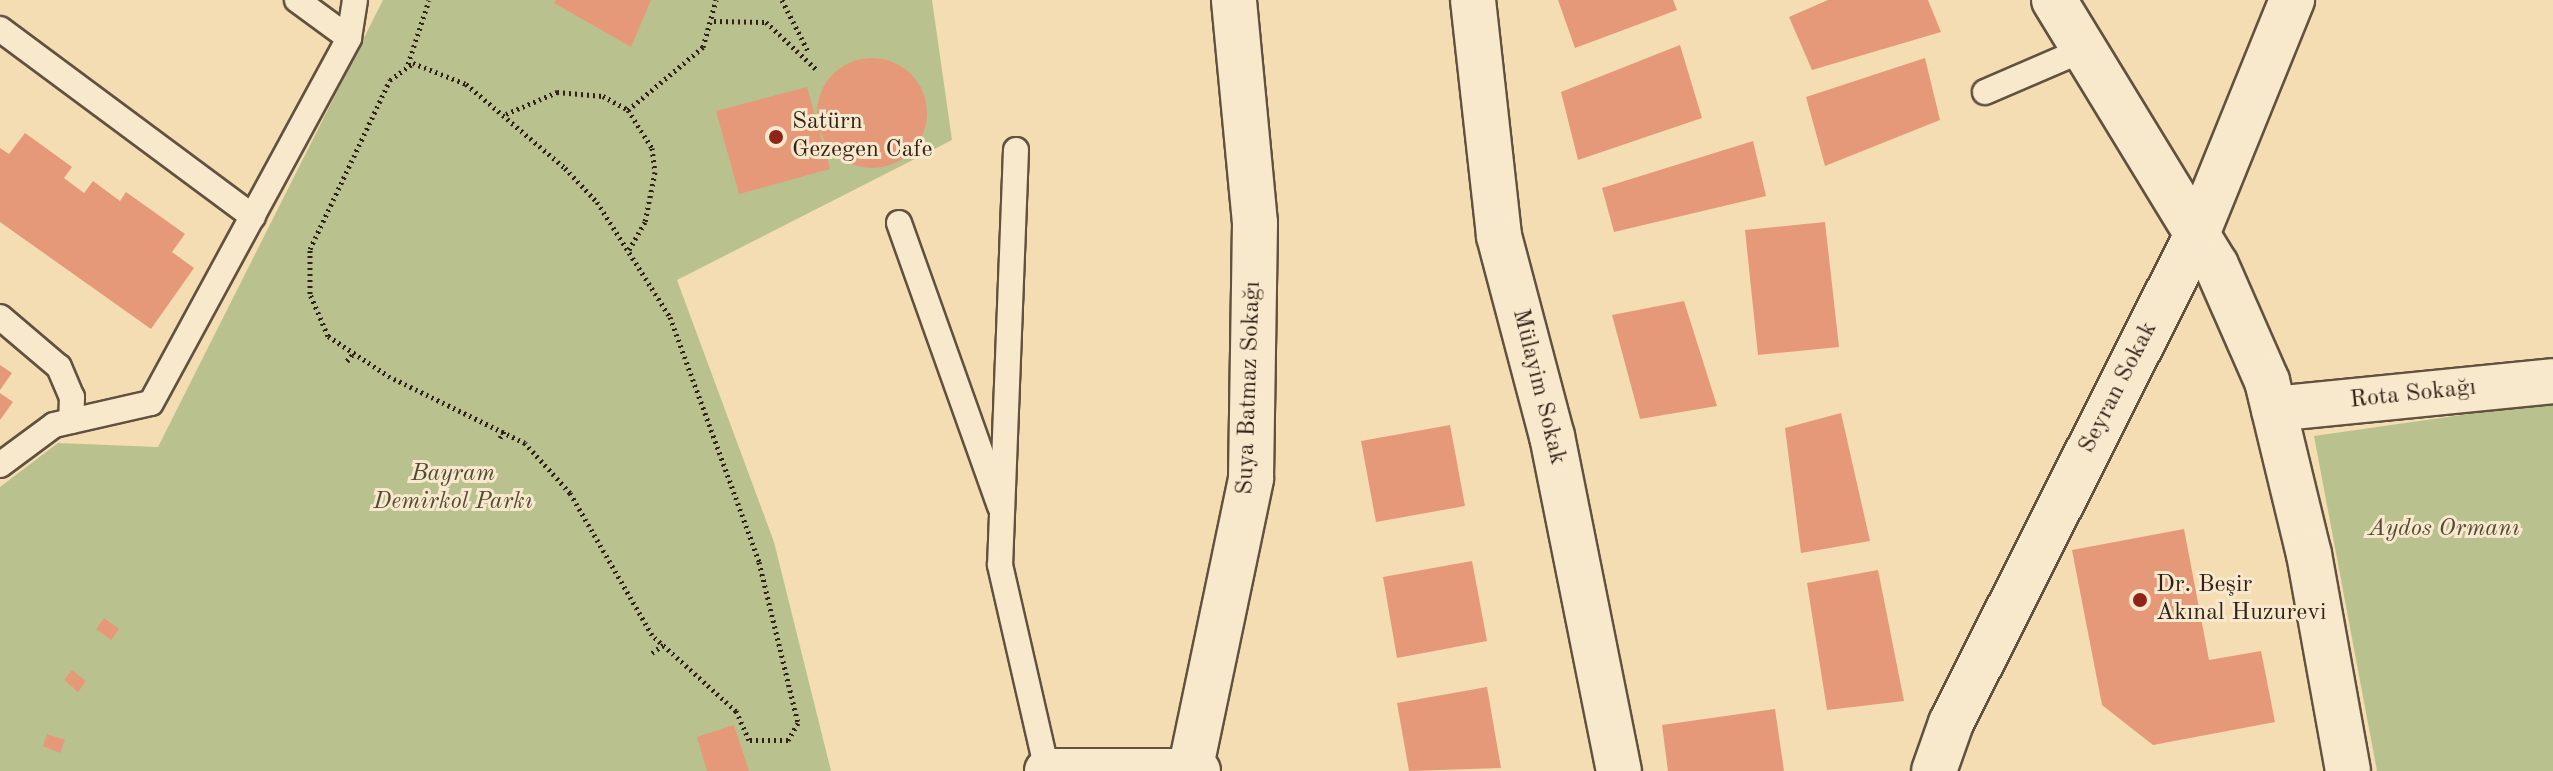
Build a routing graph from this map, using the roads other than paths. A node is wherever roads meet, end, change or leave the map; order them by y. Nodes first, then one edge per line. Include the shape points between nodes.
1 (297, 0) edge
2 (355, 0) edge
3 (1234, 0) edge
4 (1473, 0) edge
5 (2054, 0) edge
6 (2292, 0) edge
7 (0, 29) edge
8 (349, 38) junction
9 (2085, 49) junction
10 (1985, 92) dead end
11 (1016, 150) dead end
12 (253, 217) junction
13 (899, 223) dead end
14 (2197, 234) junction
15 (0, 317) edge
16 (2553, 381) edge
17 (2274, 409) junction
18 (71, 421) junction
19 (0, 465) edge
20 (1003, 514) junction
21 (1193, 770) edge
22 (1047, 771) edge
23 (1619, 771) edge
24 (1934, 771) edge
25 (2348, 771) edge

1 - 8 lane
2 - 8 lane
3 - 21 street, Suya Batmaz Sokağı via 1255,223 1251,478
4 - 23 street, Mülayim Sokak via 1499,236 1552,436
5 - 9 street
6 - 14 street, Seyran Sokak
7 - 12 lane
8 - 12 lane
9 - 10 lane
9 - 14 street
11 - 20 lane
12 - 18 lane via 151,403
13 - 20 lane
14 - 17 street
14 - 24 street, Seyran Sokak via 1951,723
15 - 18 lane via 59,367 72,397
16 - 17 street, Rota Sokağı
17 - 25 street
18 - 19 lane via 26,439
20 - 22 lane via 1000,565
21 - 22 street

